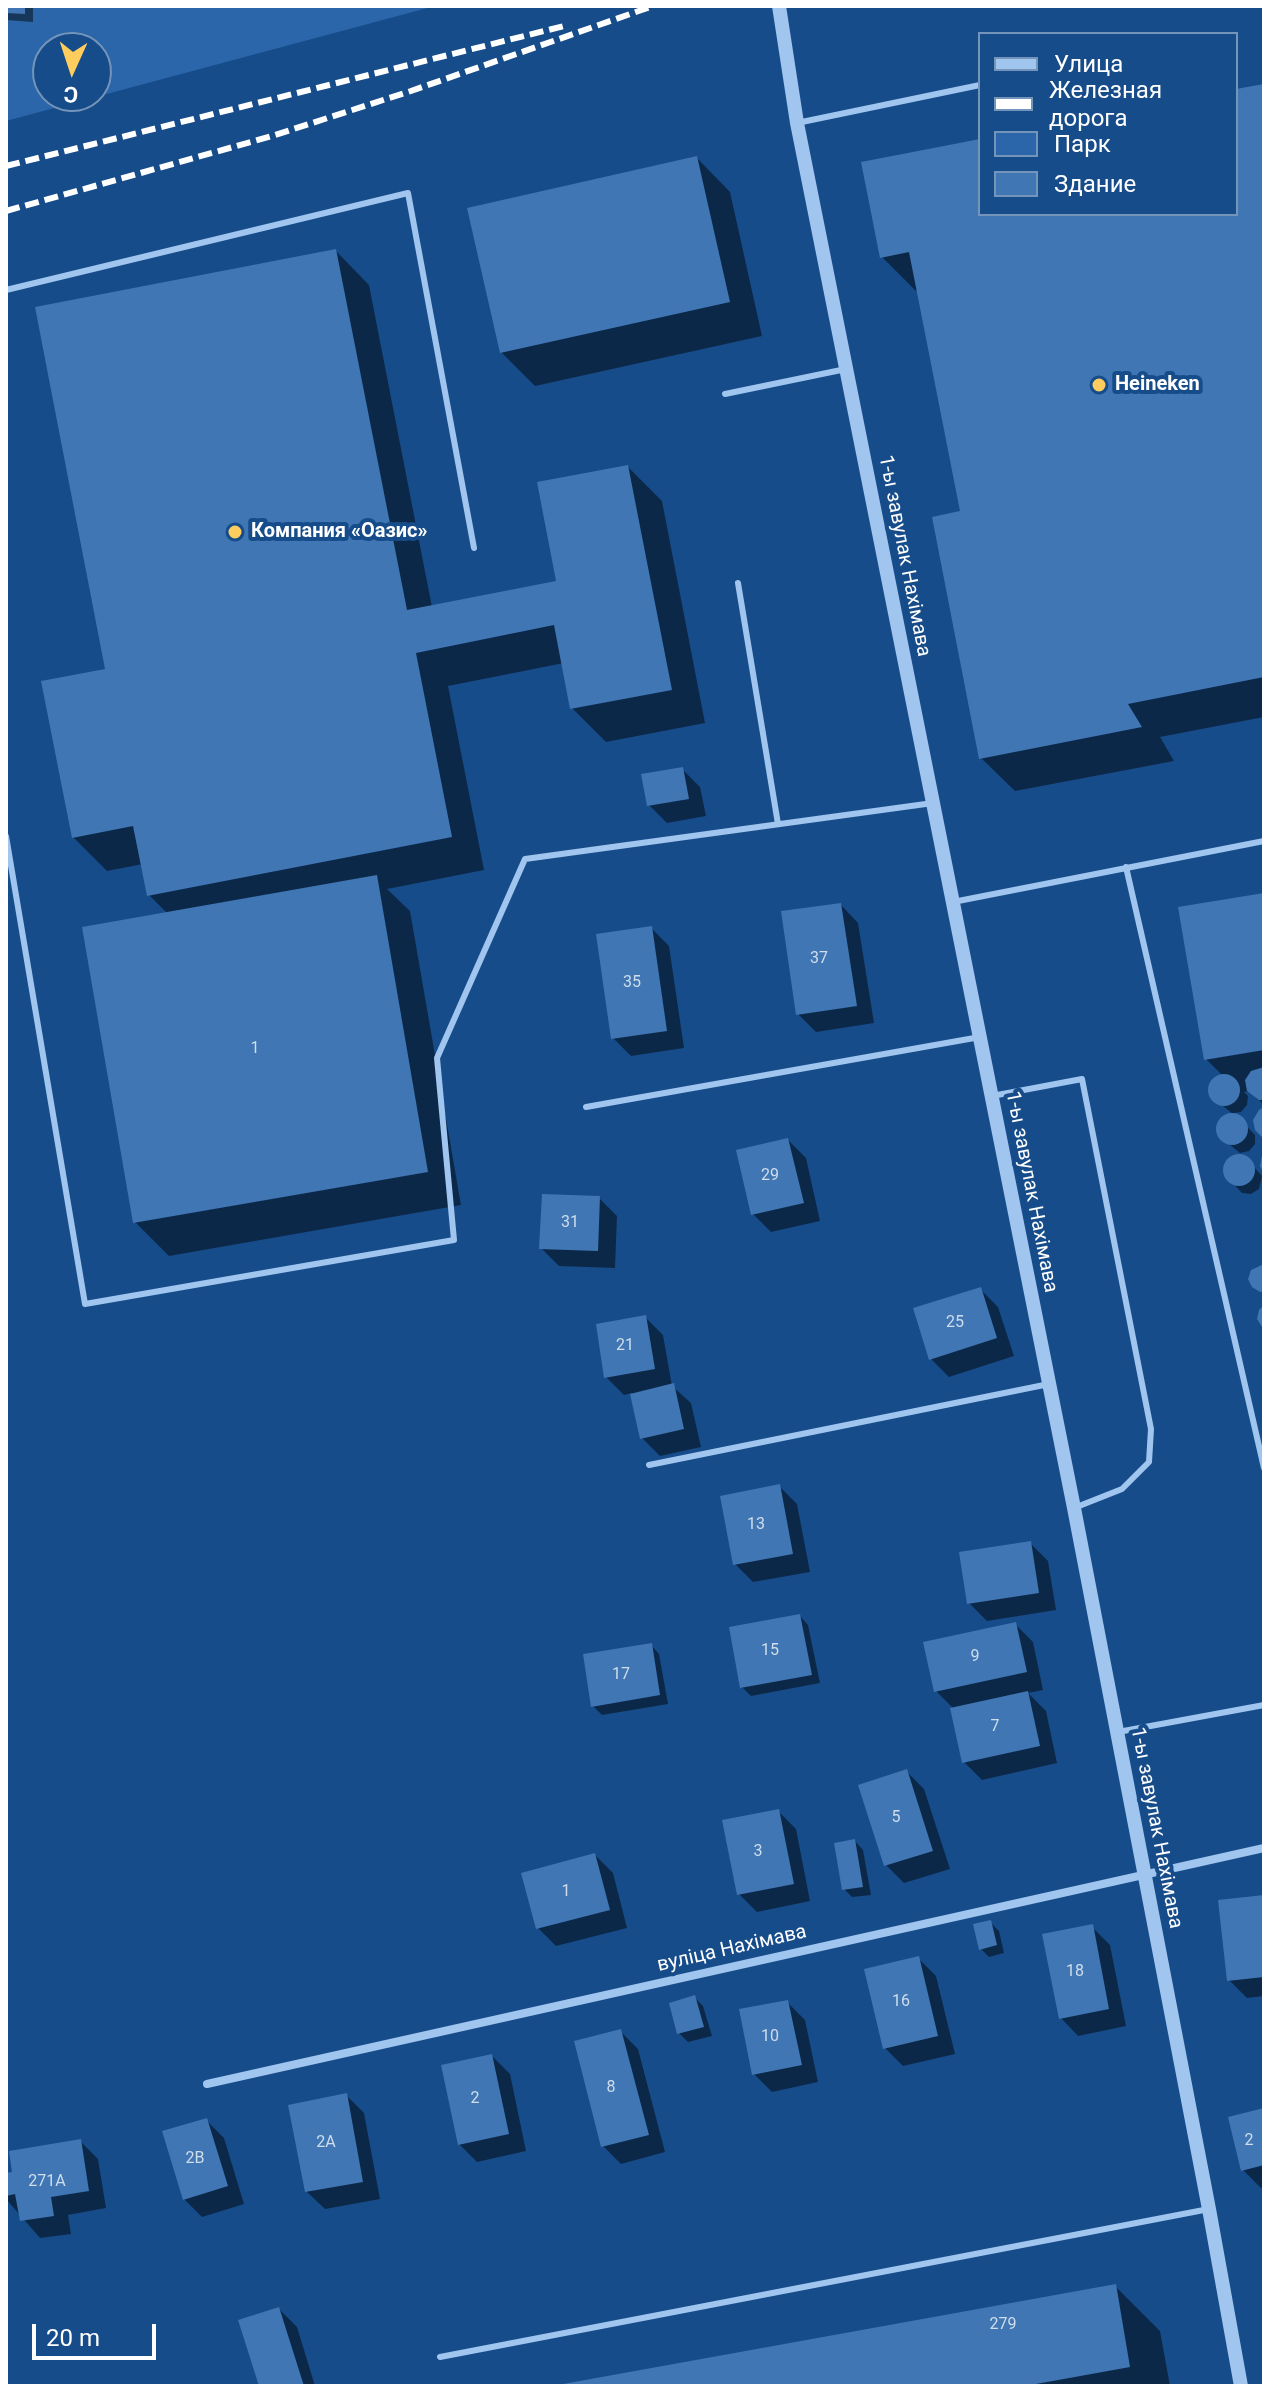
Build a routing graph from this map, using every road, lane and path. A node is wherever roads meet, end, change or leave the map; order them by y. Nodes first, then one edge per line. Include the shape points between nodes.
1 (779, 6) edge
2 (978, 85) edge
3 (797, 123) junction
4 (6, 290) edge
5 (846, 369) junction
6 (725, 394) dead end
7 (474, 548) dead end
8 (738, 583) dead end
9 (933, 803) junction
10 (778, 824) junction
11 (6, 836) edge
12 (1264, 841) edge
13 (1126, 867) junction
14 (953, 902) junction
15 (980, 1037) junction
16 (992, 1096) junction
17 (586, 1107) dead end
18 (1049, 1384) junction
19 (649, 1465) dead end
20 (1264, 1468) edge
21 (1074, 1508) junction
22 (1264, 1705) edge
23 (1117, 1732) junction
24 (1264, 1848) edge
25 (1145, 1873) junction
26 (207, 2084) dead end
27 (1209, 2209) junction
28 (440, 2357) dead end
29 (1241, 2386) edge

1 - 3 street, 1-ы завулак Нахімава
2 - 3 lane
3 - 5 street, 1-ы завулак Нахімава
4 - 7 lane via 408,193
5 - 6 lane
5 - 9 street, 1-ы завулак Нахімава
8 - 10 lane
9 - 10 lane
9 - 14 street, 1-ы завулак Нахімава
10 - 11 lane via 525,859 437,1058 454,1240 85,1304
12 - 13 lane
13 - 14 lane
13 - 20 lane
14 - 15 street, 1-ы завулак Нахімава
15 - 16 street, 1-ы завулак Нахімава
15 - 17 lane
16 - 18 street, 1-ы завулак Нахімава
16 - 21 lane via 1082,1079 1151,1429 1149,1462 1122,1489
18 - 19 lane
18 - 21 street, 1-ы завулак Нахімава
21 - 23 street, 1-ы завулак Нахімава
22 - 23 lane
23 - 25 street, 1-ы завулак Нахімава
24 - 25 street, вуліца Нахімава
25 - 26 street, вуліца Нахімава
25 - 27 street, 1-ы завулак Нахімава
27 - 28 lane
27 - 29 street, 1-ы завулак Нахімава

